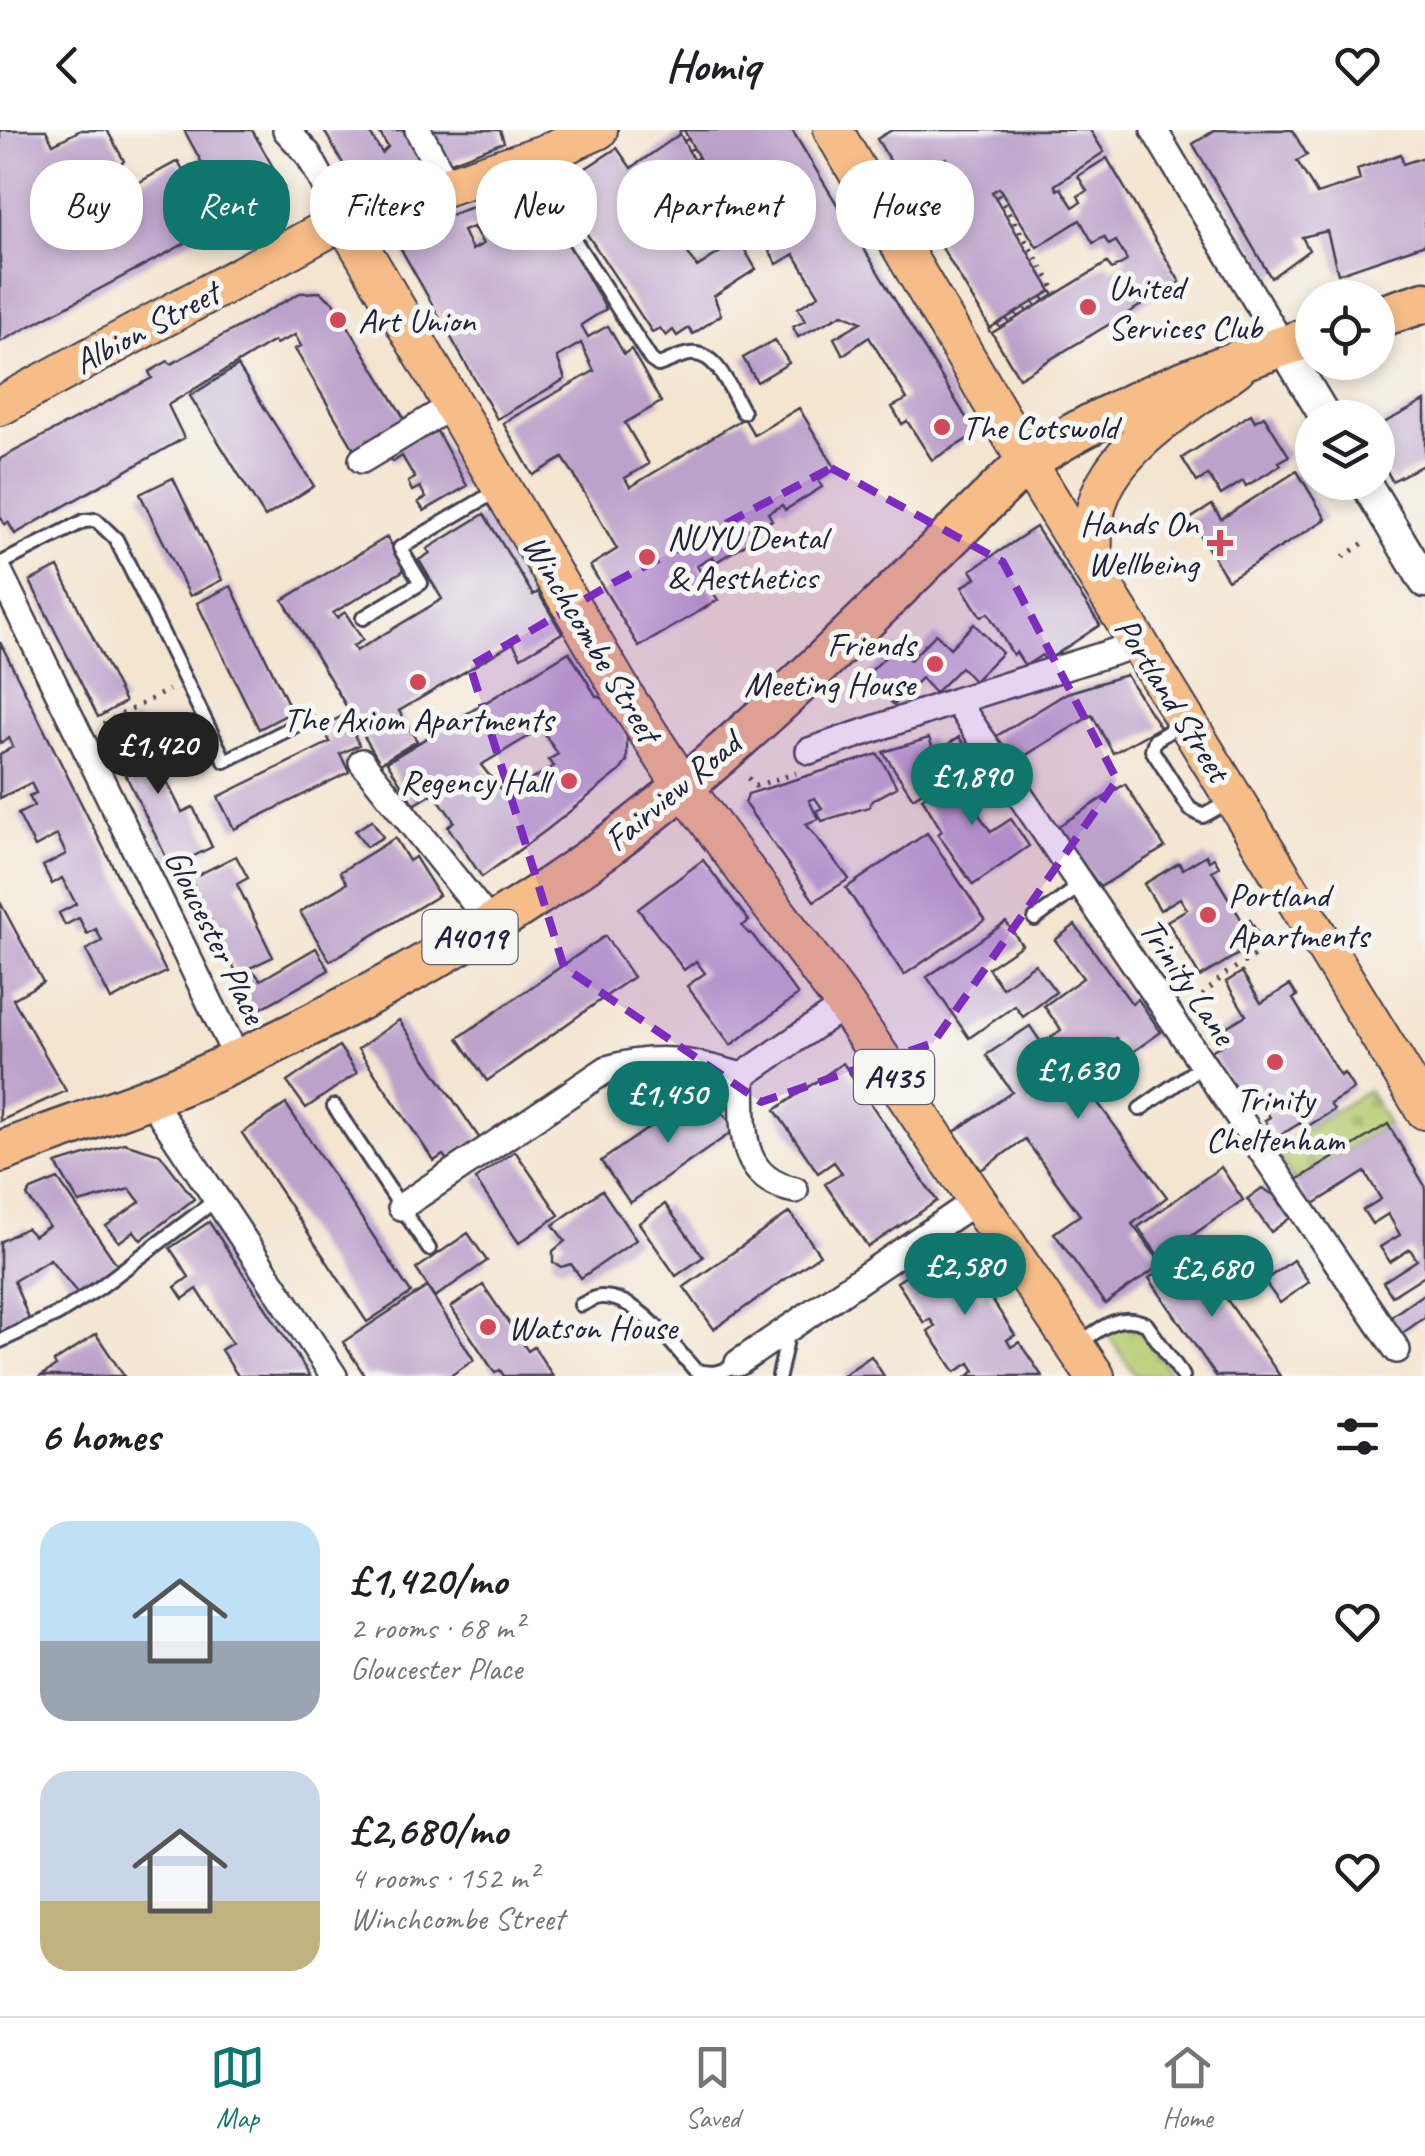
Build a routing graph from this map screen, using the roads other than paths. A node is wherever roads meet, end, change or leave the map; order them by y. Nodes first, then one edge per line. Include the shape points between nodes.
1 (286, 130) edge
2 (418, 130) edge
3 (578, 130) edge
4 (598, 130) edge
5 (832, 130) edge
6 (1154, 130) edge
7 (536, 153) junction
8 (311, 160) edge
9 (434, 160) edge
10 (456, 179) edge
11 (310, 231) edge
12 (310, 238) edge
13 (362, 250) edge
14 (1425, 302) edge
15 (1395, 312) edge
16 (1282, 347) edge
17 (0, 395) edge
18 (1315, 400) edge
19 (453, 405) junction
20 (0, 406) edge
21 (742, 412) dead end
22 (362, 460) dead end
23 (1026, 462) junction
24 (502, 488) junction
25 (1376, 500) edge
26 (0, 564) edge
27 (1092, 568) junction
28 (0, 574) edge
29 (1423, 575) edge
30 (363, 618) dead end
31 (1139, 644) junction
32 (956, 701) junction
33 (307, 720) dead end
34 (809, 751) dead end
35 (362, 762) dead end
36 (682, 785) junction
37 (1081, 886) junction
38 (1035, 919) dead end
39 (492, 925) junction
40 (845, 1005) junction
41 (238, 1060) junction
42 (1203, 1065) junction
43 (742, 1076) junction
44 (149, 1097) junction
45 (334, 1106) dead end
46 (1140, 1109) dead end
47 (1425, 1110) edge
48 (0, 1152) edge
49 (795, 1190) dead end
50 (219, 1198) junction
51 (977, 1200) junction
52 (401, 1207) junction
53 (429, 1249) dead end
54 (581, 1305) dead end
55 (789, 1328) junction
56 (0, 1341) edge
57 (1397, 1350) dead end
58 (1085, 1361) edge
59 (726, 1370) edge
60 (334, 1376) edge
61 (779, 1376) edge
62 (1182, 1376) edge

1 - 8 street, Winchcombe Street
2 - 9 street
3 - 7 lane, Albion Street
4 - 7 main road, Albion Street
5 - 23 main road, Portland Street
6 - 16 street
7 - 10 main road, Albion Street
7 - 21 lane via 651,360 704,354
11 - 17 lane, Albion Street
12 - 20 main road, Albion Street
13 - 19 main road, Winchcombe Street / A435
14 - 15 highway
16 - 18 street
16 - 23 highway, Fairview Road / A4019 via 1138,399
16 - 27 main road via 1141,440 1110,473 1096,508
19 - 22 street
19 - 24 main road, Winchcombe Street / A435
23 - 27 main road, Portland Street
23 - 36 highway, Fairview Road / A4019 via 780,700
24 - 30 lane via 400,548 421,584
24 - 36 main road, Winchcombe Street / A435
25 - 29 street
26 - 33 lane via 96,520 116,539 225,761
27 - 31 main road, Portland Street
28 - 41 street, Gloucester Place
31 - 32 street
31 - 47 main road, Portland Street
32 - 34 street
32 - 37 street, Trinity Lane
35 - 39 street
36 - 39 highway, Fairview Road / A4019 via 592,858
36 - 40 main road, Winchcombe Street / A435
37 - 38 lane
37 - 42 street, Trinity Lane
39 - 41 highway, Fairview Road / A4019
40 - 43 street
40 - 51 main road, Winchcombe Street / A435
41 - 44 highway, Fairview Road / A4019
42 - 46 lane
42 - 57 street, Trinity Lane
43 - 49 street via 752,1163 770,1182
43 - 52 street via 690,1062 640,1059 607,1069
44 - 48 highway, Fairview Road / A4019
44 - 50 street
45 - 52 lane
50 - 56 lane via 99,1288
50 - 60 street
51 - 55 street
51 - 58 main road, Winchcombe Street / A435
52 - 53 lane
54 - 59 lane via 599,1296 625,1302 695,1370
55 - 59 street
55 - 61 lane
58 - 62 lane via 1114,1321 1138,1320

